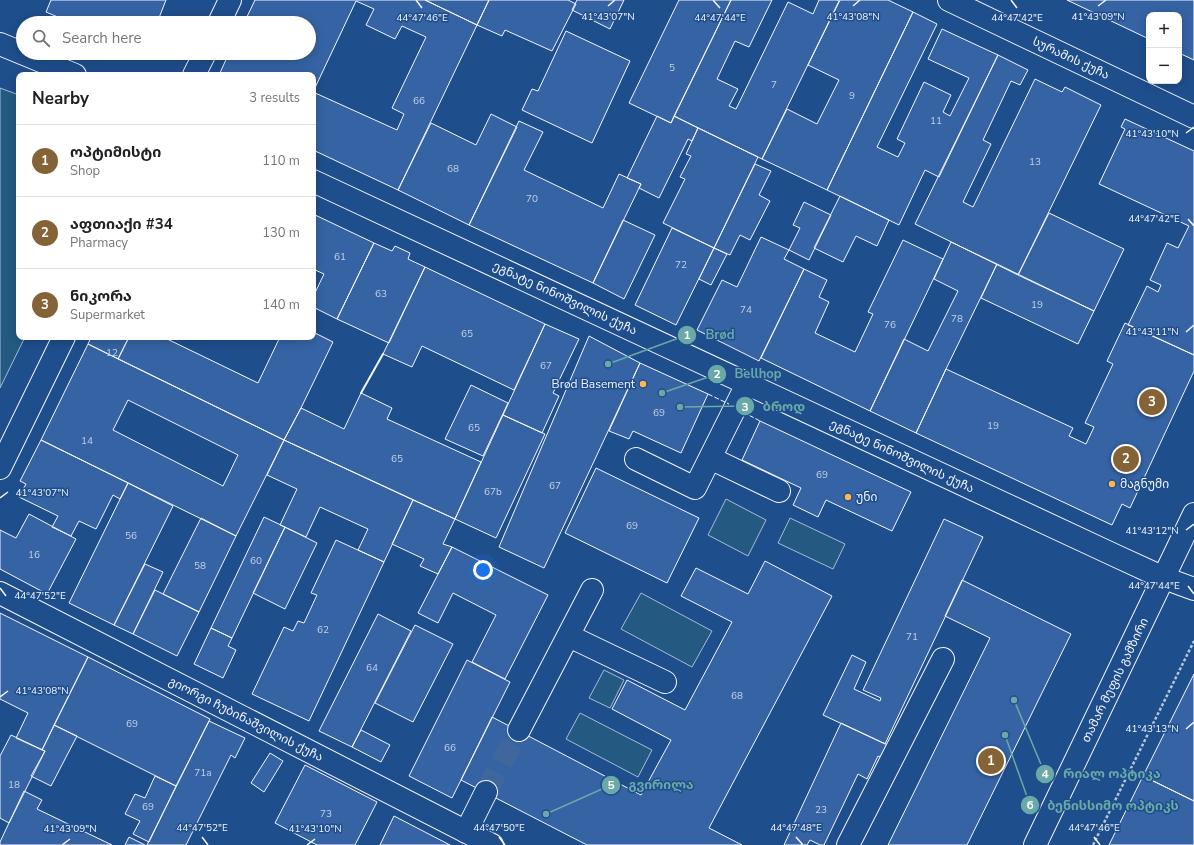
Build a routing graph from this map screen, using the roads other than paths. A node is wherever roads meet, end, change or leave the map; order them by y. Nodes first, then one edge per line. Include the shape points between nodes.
1 (230, 0) edge
2 (949, 0) edge
3 (222, 16) edge
4 (0, 44) edge
5 (16, 51) edge
6 (39, 60) edge
7 (202, 60) edge
8 (68, 72) edge
9 (196, 72) edge
10 (1194, 117) edge
11 (316, 182) edge
12 (62, 340) edge
13 (747, 384) junction
14 (636, 458) dead end
15 (710, 458) junction
16 (2, 459) edge
17 (779, 491) dead end
18 (1194, 514) edge
19 (1164, 578) junction
20 (592, 590) dead end
21 (1194, 590) edge
22 (0, 593) edge
23 (568, 636) junction
24 (943, 659) dead end
25 (664, 682) dead end
26 (519, 730) tunnel mouth
27 (486, 792) tunnel mouth
28 (466, 832) junction
29 (492, 845) edge
30 (848, 845) edge
31 (1035, 845) edge

1 - 3 street
2 - 10 street, სურამის ქუჩა
4 - 5 street
6 - 8 street
7 - 9 street
11 - 13 street, ეგნატე ნინოშვილის ქუჩა
12 - 16 street
13 - 15 street
13 - 19 street, ეგნატე ნინოშვილის ქუჩა
14 - 15 street via 695,488
15 - 17 street
18 - 19 street, თამარ მეფის გამზირი
19 - 21 street, ეგნატე ნინოშვილის ქუჩა
19 - 31 street, თამარ მეფის გამზირი
20 - 23 street
22 - 28 street, გიორგი ჩუბინაშვილის ქუჩა
23 - 25 street
23 - 26 street
24 - 30 street
27 - 28 street
28 - 29 street, გიორგი ჩუბინაშვილის ქუჩა

